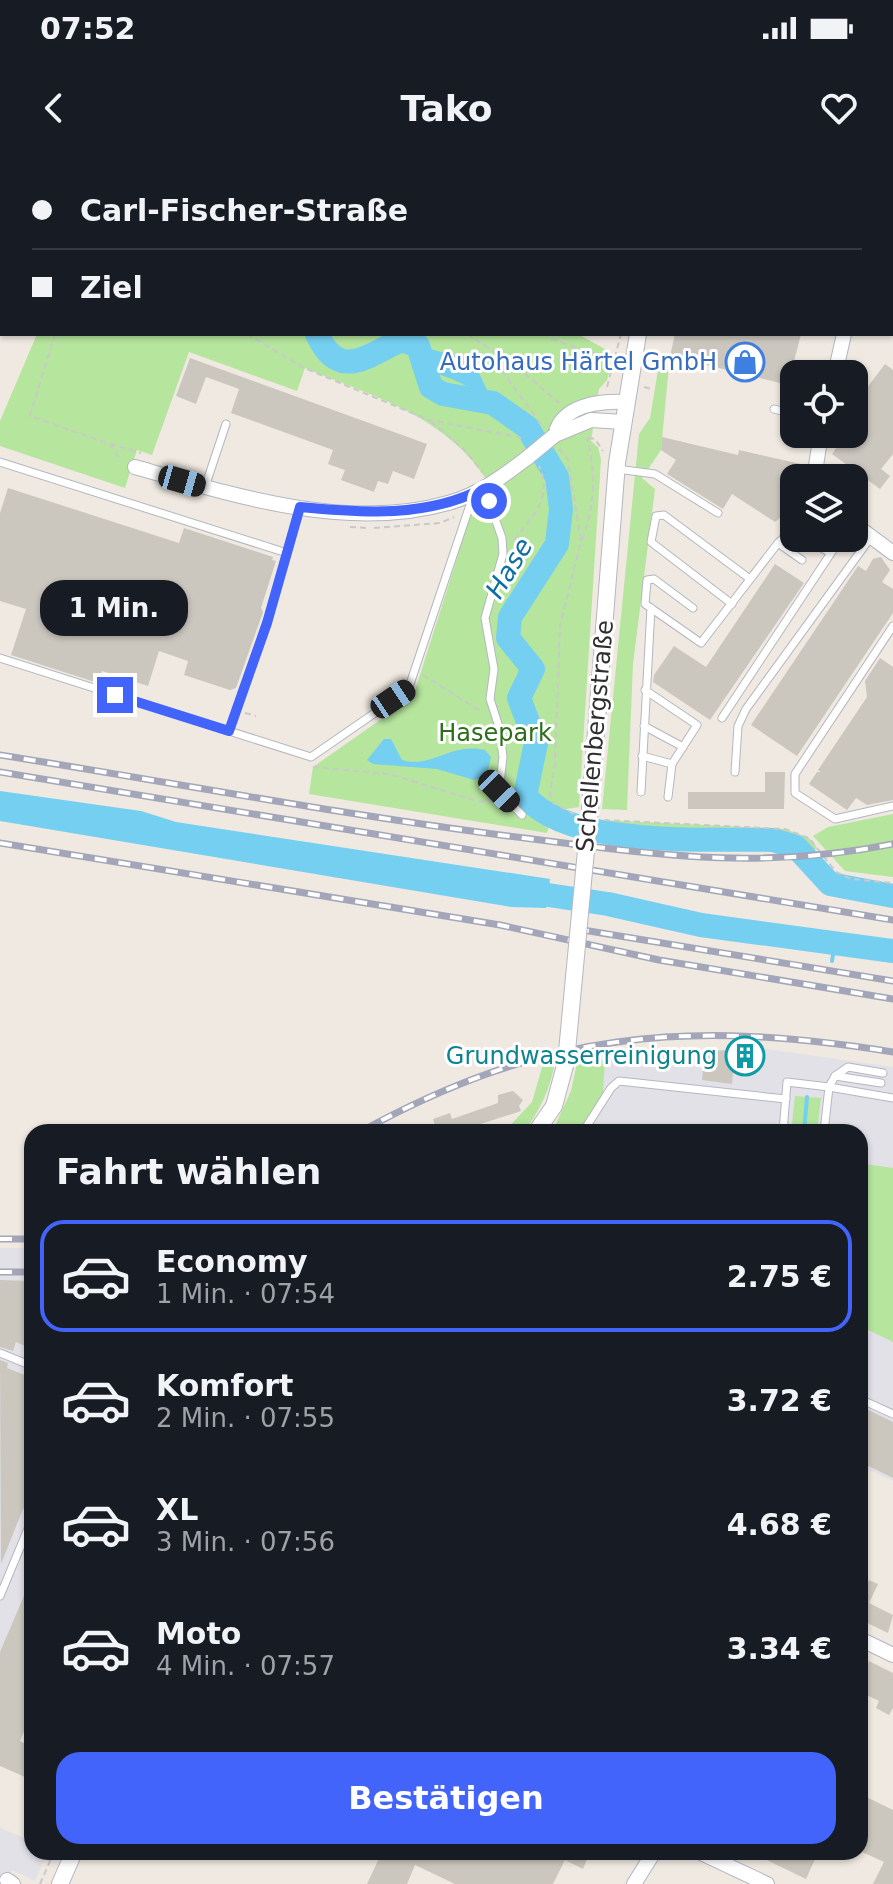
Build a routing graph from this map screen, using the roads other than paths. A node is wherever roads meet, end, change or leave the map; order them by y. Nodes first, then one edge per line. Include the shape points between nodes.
1 (637, 336) edge
2 (844, 336) edge
3 (838, 360) edge
4 (626, 402) junction
5 (774, 409) dead end
6 (780, 410) edge
7 (623, 422) junction
8 (226, 424) dead end
9 (555, 435) junction
10 (0, 462) edge
11 (135, 467) road end
12 (617, 469) junction
13 (205, 487) junction
14 (479, 491) junction
15 (300, 507) junction
16 (718, 513) dead end
17 (883, 542) edge
18 (778, 543) joint
19 (830, 552) edge
20 (287, 553) junction
21 (802, 560) dead end
22 (750, 579) junction
23 (732, 604) junction
24 (651, 608) junction
25 (693, 608) dead end
26 (893, 626) edge
27 (0, 658) edge
28 (645, 690) junction
29 (722, 718) dead end
30 (644, 726) junction
31 (229, 731) junction
32 (683, 747) junction
33 (642, 756) junction
34 (672, 764) junction
35 (735, 772) dead end
36 (641, 792) dead end
37 (668, 797) dead end
38 (893, 806) edge
39 (522, 815) dead end
40 (883, 1073) dead end
41 (835, 1076) junction
42 (881, 1083) dead end
43 (829, 1087) junction
44 (893, 1098) edge
45 (786, 1099) junction
46 (542, 1124) edge
47 (588, 1124) edge
48 (784, 1124) edge
49 (825, 1124) edge
50 (0, 1353) edge
51 (24, 1363) edge
52 (868, 1403) edge
53 (893, 1414) edge
54 (24, 1544) edge
55 (0, 1596) edge
56 (868, 1643) edge
57 (893, 1655) edge
58 (70, 1860) edge
59 (649, 1860) edge
60 (716, 1860) edge
61 (60, 1884) edge
62 (634, 1884) edge
63 (767, 1884) edge

1 - 4 street, Schellenbergstraße via 624,362
2 - 3 street
4 - 7 street, Schellenbergstraße
4 - 9 street via 604,401 578,410 558,424
5 - 6 lane
7 - 9 street via 591,420
7 - 12 street, Schellenbergstraße
8 - 13 lane
9 - 14 street, bridge
10 - 20 lane
11 - 13 street
12 - 16 lane via 655,474
12 - 46 street, Schellenbergstraße, bridge via 566,1062 554,1106
13 - 15 street
14 - 15 street via 420,509 358,513
14 - 31 lane via 408,690 311,757
14 - 39 lane via 502,538 503,554 485,618 494,669 490,699 503,766 499,791
15 - 20 lane
17 - 35 lane via 746,709 738,726
18 - 21 lane
18 - 22 lane
19 - 29 lane
20 - 31 lane
22 - 23 lane
22 - 23 lane via 664,515 656,516 651,542
23 - 24 lane via 701,643
24 - 25 lane via 644,602 649,578
24 - 28 lane
26 - 38 lane via 795,774 795,793 835,819
27 - 31 lane
28 - 30 lane
28 - 32 lane via 696,723
30 - 32 lane
30 - 33 lane
32 - 34 lane
33 - 34 lane
33 - 36 lane
34 - 37 lane
40 - 41 lane via 848,1067
41 - 42 lane
41 - 43 lane
43 - 44 lane
43 - 45 lane via 787,1082
43 - 49 lane
45 - 47 lane via 619,1081
45 - 48 lane
50 - 51 lane
52 - 53 lane
54 - 55 lane
56 - 57 street
58 - 61 street
59 - 62 street
60 - 63 street

